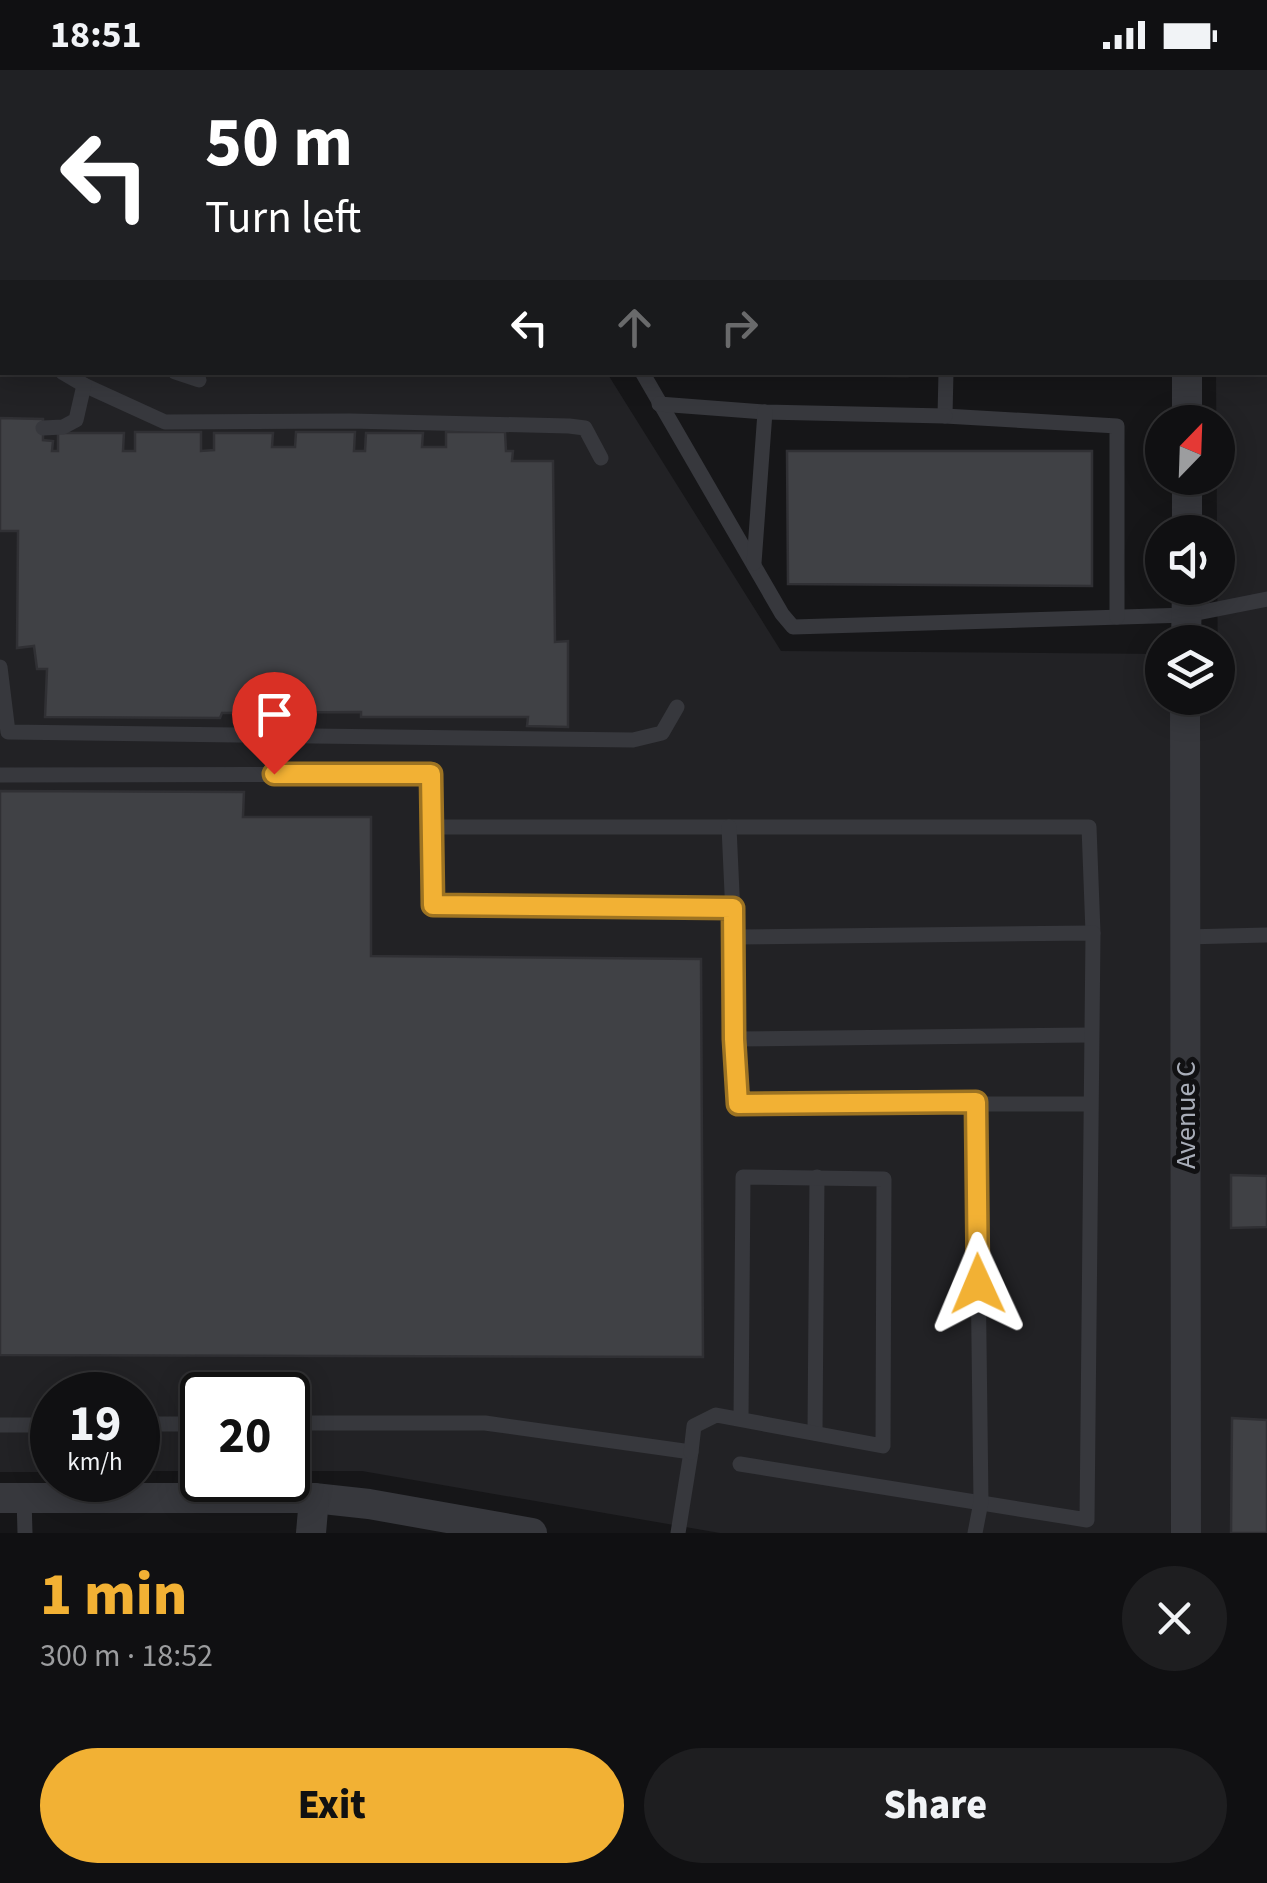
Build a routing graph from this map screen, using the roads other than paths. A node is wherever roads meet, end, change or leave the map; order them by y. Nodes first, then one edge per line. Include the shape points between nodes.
1 (67, 375) edge
2 (184, 375) edge
3 (644, 375) edge
4 (946, 375) edge
5 (1187, 375) edge
6 (199, 380) dead end
7 (84, 385) junction
8 (659, 404) junction
9 (1187, 405) edge
10 (764, 412) junction
11 (945, 416) junction
12 (43, 428) dead end
13 (601, 458) dead end
14 (753, 565) junction
15 (1262, 604) edge
16 (1187, 615) edge
17 (1117, 617) junction
18 (0, 667) edge
19 (677, 707) dead end
20 (1185, 715) edge
21 (0, 775) edge
22 (432, 827) junction
23 (729, 827) junction
24 (733, 908) junction
25 (1093, 934) junction
26 (1267, 935) edge
27 (1184, 937) junction
28 (734, 938) junction
29 (1090, 1036) junction
30 (734, 1039) junction
31 (976, 1102) junction
32 (1090, 1104) junction
33 (817, 1177) junction
34 (741, 1419) junction
35 (310, 1423) edge
36 (30, 1425) edge
37 (0, 1426) edge
38 (814, 1433) junction
39 (691, 1452) junction
40 (740, 1464) dead end
41 (12, 1498) edge
42 (314, 1498) junction
43 (981, 1502) junction
44 (25, 1533) edge
45 (311, 1533) edge
46 (532, 1533) edge
47 (678, 1533) edge
48 (975, 1533) edge
49 (1186, 1533) edge

1 - 7 lane
2 - 6 lane
3 - 8 lane
4 - 11 lane
5 - 9 street
7 - 12 lane via 76,420
7 - 13 lane via 166,422 570,426 584,428
8 - 10 lane
8 - 14 lane
10 - 11 lane
10 - 14 lane
11 - 17 lane via 1117,426
14 - 17 lane via 793,626
15 - 16 lane
16 - 17 lane
18 - 19 lane via 8,732 633,740 662,733
20 - 27 street, Avenue C
21 - 22 lane via 431,774
22 - 23 lane
22 - 24 lane via 433,905
23 - 24 lane
23 - 25 lane via 1089,827
24 - 28 lane
25 - 28 lane
25 - 29 lane
26 - 27 lane
27 - 49 street, Avenue C
28 - 30 lane
29 - 30 lane
29 - 32 lane
30 - 31 lane via 738,1104
31 - 32 lane
31 - 43 lane
32 - 43 lane via 1087,1520
33 - 34 lane via 742,1177
33 - 38 lane
33 - 38 lane via 884,1179 883,1446
34 - 38 lane
34 - 39 lane via 716,1415 694,1426
35 - 39 lane via 485,1423
36 - 37 lane
39 - 47 lane
40 - 43 lane
41 - 42 street
41 - 44 lane
42 - 45 street
42 - 46 street
43 - 48 lane

